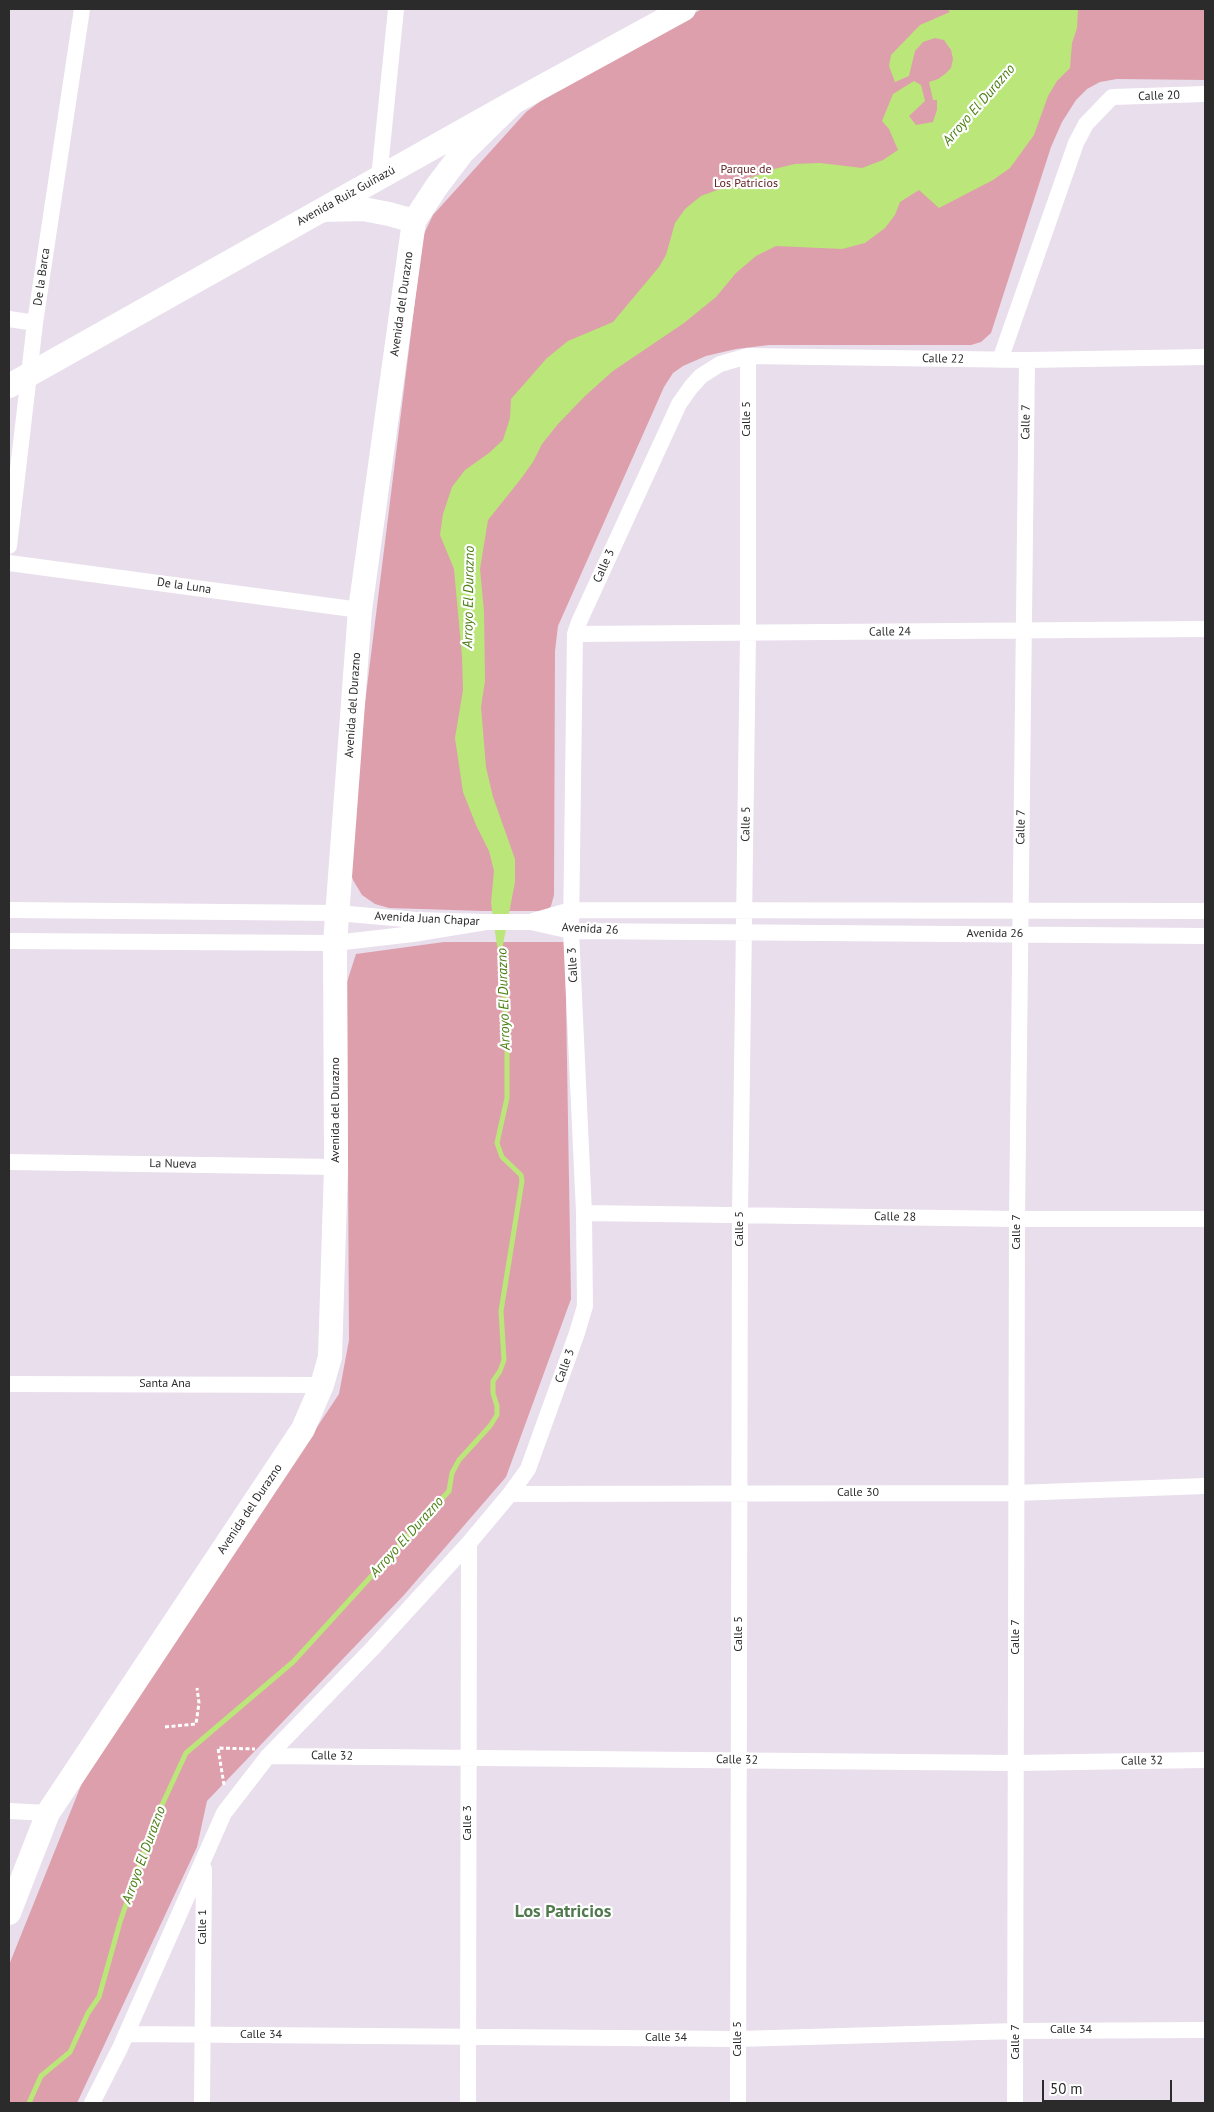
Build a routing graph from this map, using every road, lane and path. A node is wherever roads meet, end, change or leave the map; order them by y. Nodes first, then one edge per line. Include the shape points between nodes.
1 (82, 9) edge
2 (396, 9) edge
3 (684, 9) edge
4 (1205, 94) edge
5 (514, 102) junction
6 (379, 178) junction
7 (321, 210) junction
8 (414, 222) junction
9 (9, 319) edge
10 (35, 323) junction
11 (748, 356) junction
12 (1205, 357) edge
13 (1000, 360) junction
14 (1028, 360) junction
15 (19, 380) edge
16 (691, 387) joint
17 (9, 546) edge
18 (9, 563) edge
19 (360, 610) junction
20 (1205, 628) edge
21 (1023, 630) junction
22 (748, 633) junction
23 (575, 634) junction
24 (9, 910) edge
25 (571, 910) junction
26 (745, 910) junction
27 (1020, 911) junction
28 (1205, 911) edge
29 (337, 914) junction
30 (486, 922) junction
31 (531, 922) junction
32 (571, 931) junction
33 (745, 932) junction
34 (1020, 934) junction
35 (1205, 936) edge
36 (9, 941) edge
37 (335, 943) junction
38 (9, 1162) edge
39 (336, 1167) junction
40 (584, 1213) junction
41 (740, 1215) junction
42 (1017, 1219) junction
43 (1205, 1219) edge
44 (9, 1384) edge
45 (322, 1385) junction
46 (1205, 1486) edge
47 (740, 1493) junction
48 (1016, 1493) junction
49 (510, 1494) junction
50 (469, 1543) junction
51 (197, 1688) dead end
52 (165, 1728) dead end
53 (267, 1757) junction
54 (468, 1757) junction
55 (739, 1760) junction
56 (1205, 1760) edge
57 (1015, 1763) junction
58 (228, 1807) junction
59 (9, 1811) edge
60 (48, 1813) junction
61 (204, 1861) junction
62 (9, 1913) edge
63 (1205, 2030) edge
64 (1016, 2031) junction
65 (126, 2034) junction
66 (202, 2035) junction
67 (468, 2037) junction
68 (738, 2038) junction
69 (92, 2103) edge
70 (202, 2103) edge
71 (468, 2103) edge
72 (738, 2103) edge
73 (1016, 2103) edge

1 - 10 street, De la Barca
2 - 6 street
3 - 5 main road, Avenida Ruiz Guiñazú
4 - 13 street, Calle 20 via 1112,97 1086,124 1076,143
5 - 6 main road, Avenida Ruiz Guiñazú
5 - 8 main road via 462,153
6 - 7 main road, Avenida Ruiz Guiñazú
7 - 8 main road via 363,209
7 - 15 main road, Avenida Ruiz Guiñazú
8 - 19 main road, Avenida del Durazno
9 - 10 street
10 - 15 street, De la Barca
11 - 13 street, Calle 22
11 - 16 street, Calle 22 via 720,364
11 - 22 street, Calle 5
12 - 14 street, Calle 22
13 - 14 street, Calle 22
14 - 21 street, Calle 7
15 - 17 street, De la Barca
16 - 23 street, Calle 3 via 667,428
18 - 19 street, De la Luna
19 - 29 main road, Avenida del Durazno
20 - 21 street, Calle 24
21 - 22 street, Calle 24
21 - 27 street, Calle 7
22 - 23 street, Calle 24
22 - 26 street, Calle 5
23 - 25 street, Calle 3
24 - 29 street, Avenida Juan Chapar
25 - 26 street, Avenida 26
25 - 31 street, Avenida 26
25 - 32 street, Calle 3
26 - 27 street, Avenida 26
26 - 33 street, Calle 5
27 - 28 street, Avenida 26
27 - 34 street, Calle 7
29 - 30 street, Avenida Juan Chapar
29 - 37 main road, Avenida del Durazno
30 - 31 street
30 - 37 street, Avenida Juan Chapar
31 - 32 street, Avenida 26
32 - 33 street, Avenida 26
32 - 40 street, Calle 3
33 - 34 street, Avenida 26
33 - 41 street, Calle 5
34 - 35 street, Avenida 26
34 - 42 street, Calle 7
36 - 37 street, Avenida Juan Chapar
37 - 39 main road, Avenida del Durazno
38 - 39 street, La Nueva
39 - 45 main road, Avenida del Durazno via 330,1357
40 - 41 street, Calle 28
40 - 49 street, Calle 3 via 585,1306 528,1469
41 - 42 street, Calle 28
41 - 47 street, Calle 5
42 - 43 street, Calle 28
42 - 48 street, Calle 7
44 - 45 street, Santa Ana
45 - 60 main road, Avenida del Durazno via 303,1429
46 - 48 street, Calle 30
47 - 48 street, Calle 30
47 - 49 street, Calle 30
47 - 55 street, Calle 5
48 - 57 street, Calle 7
49 - 50 street, Calle 3
50 - 53 street, Calle 1
50 - 54 street, Calle 3
51 - 52 path via 200,1703 196,1724
53 - 54 street, Calle 32
53 - 58 street, Calle 1
53 - 58 path via 218,1748
54 - 55 street, Calle 32
54 - 67 street, Calle 3
55 - 57 street, Calle 32
55 - 68 street, Calle 5
56 - 57 street, Calle 32
57 - 64 street, Calle 7
58 - 61 street, Calle 1
59 - 60 street
60 - 62 main road, Avenida del Durazno
61 - 65 street
61 - 66 street, Calle 1
63 - 64 street, Calle 34
64 - 68 street, Calle 34
64 - 73 street, Calle 7
65 - 66 street, Calle 34
65 - 69 street
66 - 67 street, Calle 34
66 - 70 street, Calle 1
67 - 68 street, Calle 34
67 - 71 street, Calle 3
68 - 72 street, Calle 5

